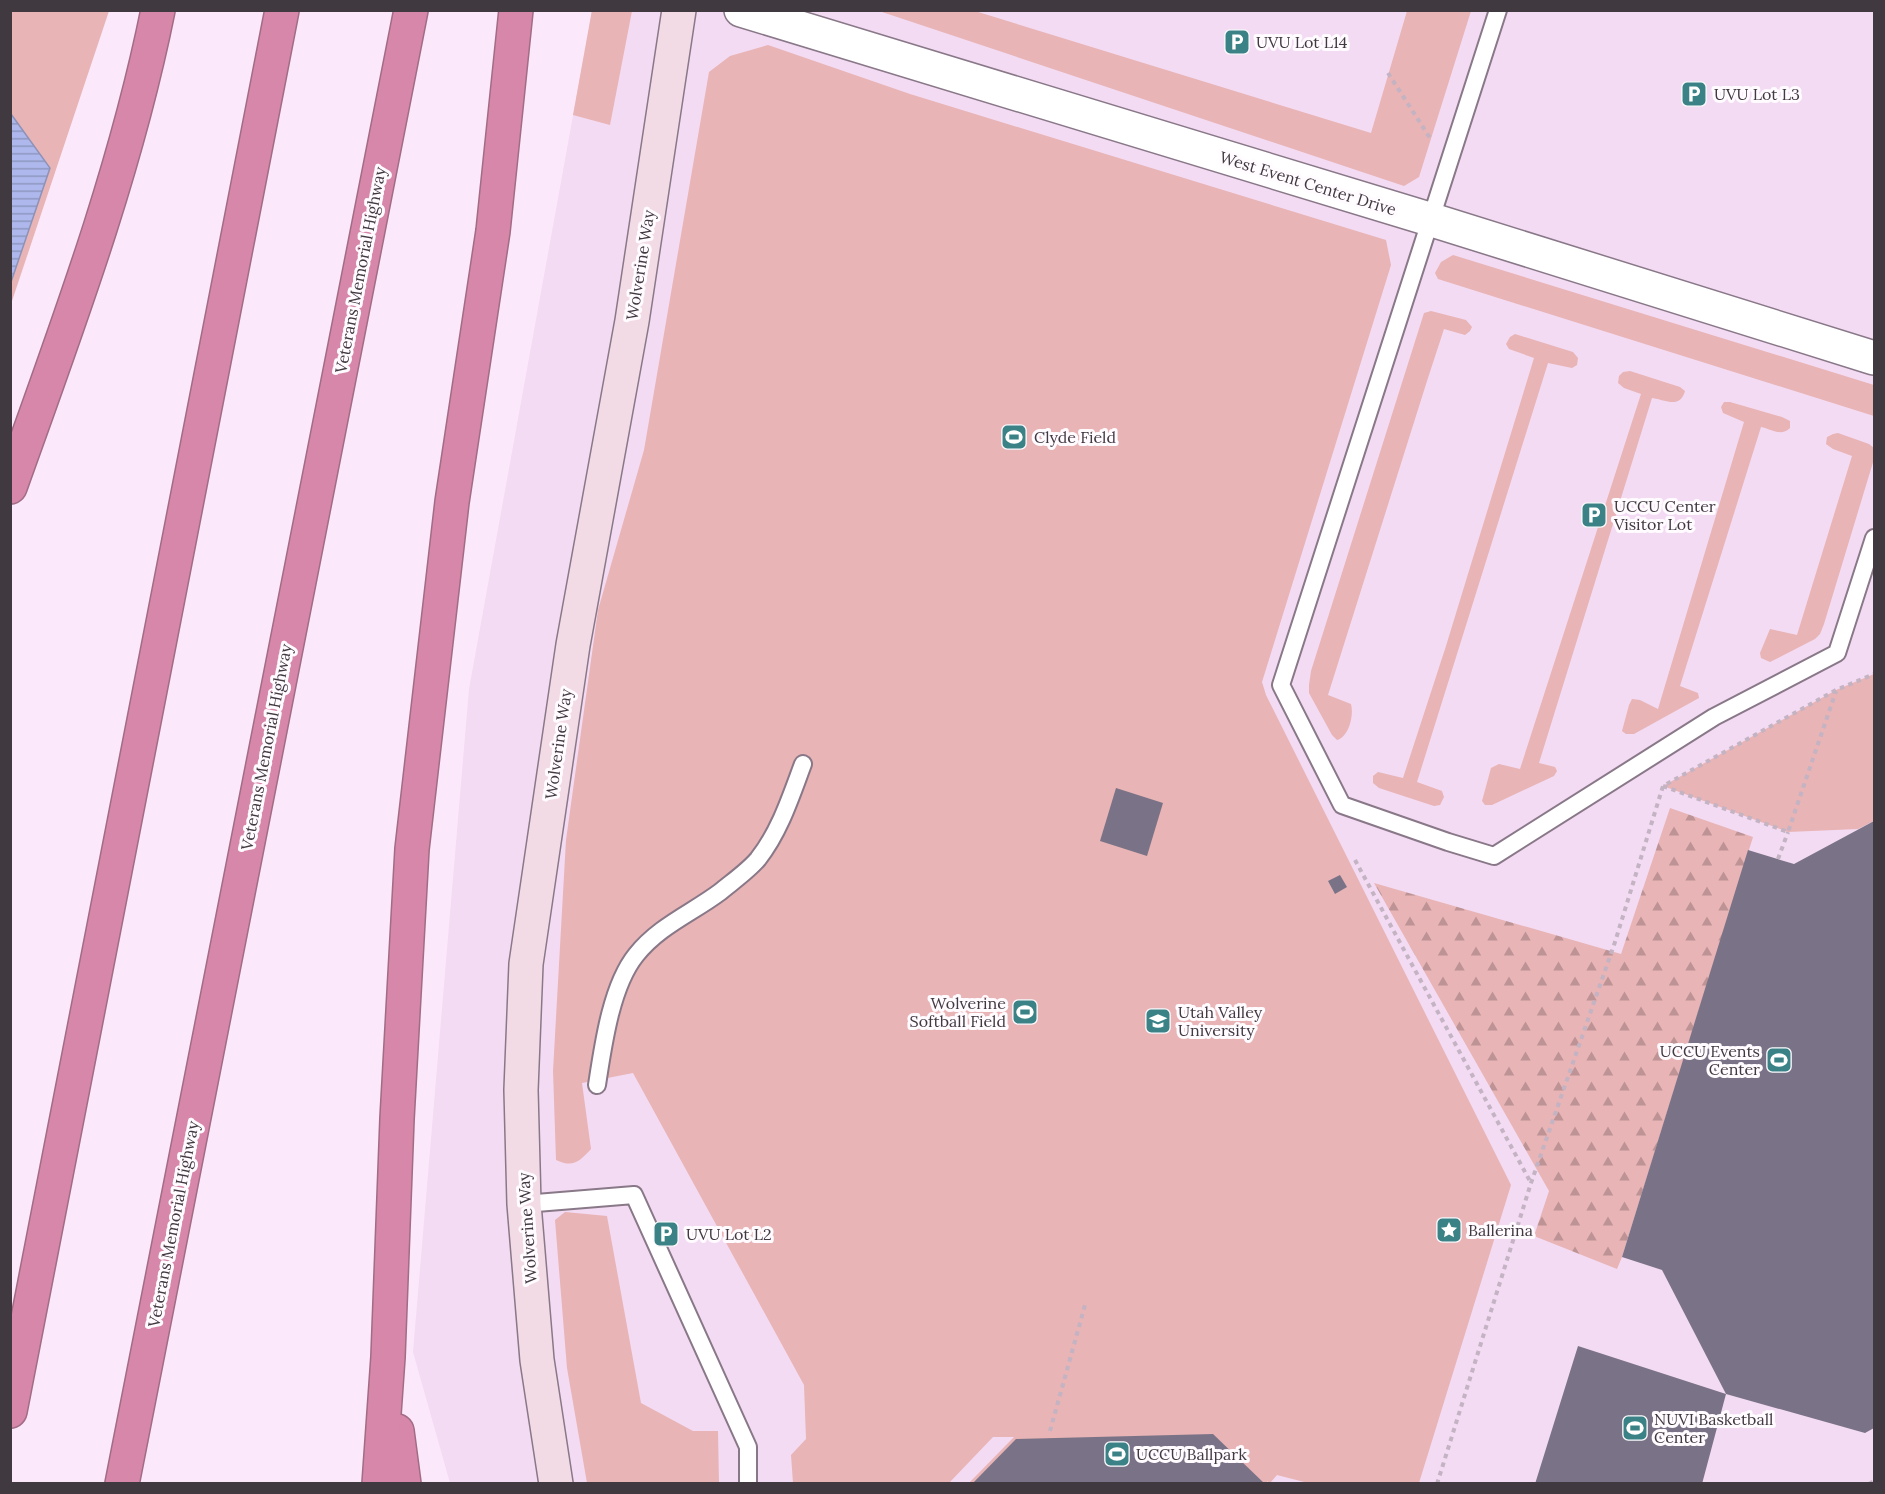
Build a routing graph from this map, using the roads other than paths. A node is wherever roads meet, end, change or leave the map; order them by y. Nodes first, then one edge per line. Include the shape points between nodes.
1 (158, 10) edge
2 (282, 10) edge
3 (411, 10) edge
4 (516, 10) edge
5 (679, 10) edge
6 (741, 10) edge
7 (1498, 10) edge
8 (1429, 219) junction
9 (1875, 358) edge
10 (10, 487) edge
11 (1875, 538) edge
12 (803, 764) dead end
13 (597, 1085) dead end
14 (524, 1204) junction
15 (388, 1357) junction
16 (10, 1411) edge
17 (122, 1484) edge
18 (379, 1484) edge
19 (404, 1484) edge
20 (556, 1484) edge
21 (748, 1484) edge

1 - 10 highway via 145,75 111,197
2 - 16 highway
3 - 17 highway, Veterans Memorial Highway
4 - 15 highway via 493,231 452,502 412,849
5 - 14 main road, Wolverine Way via 632,321 573,645 526,963 521,1090
6 - 8 street, West Event Center Drive
7 - 8 lane
8 - 9 street, West Event Center Drive
8 - 11 lane via 1281,685 1342,805 1494,856 1714,717 1837,653
12 - 13 lane via 784,812 757,860 719,892 660,930 635,956 622,980 605,1032
14 - 20 main road, Wolverine Way via 537,1360
14 - 21 lane via 634,1195 748,1447
15 - 18 highway
15 - 19 highway

